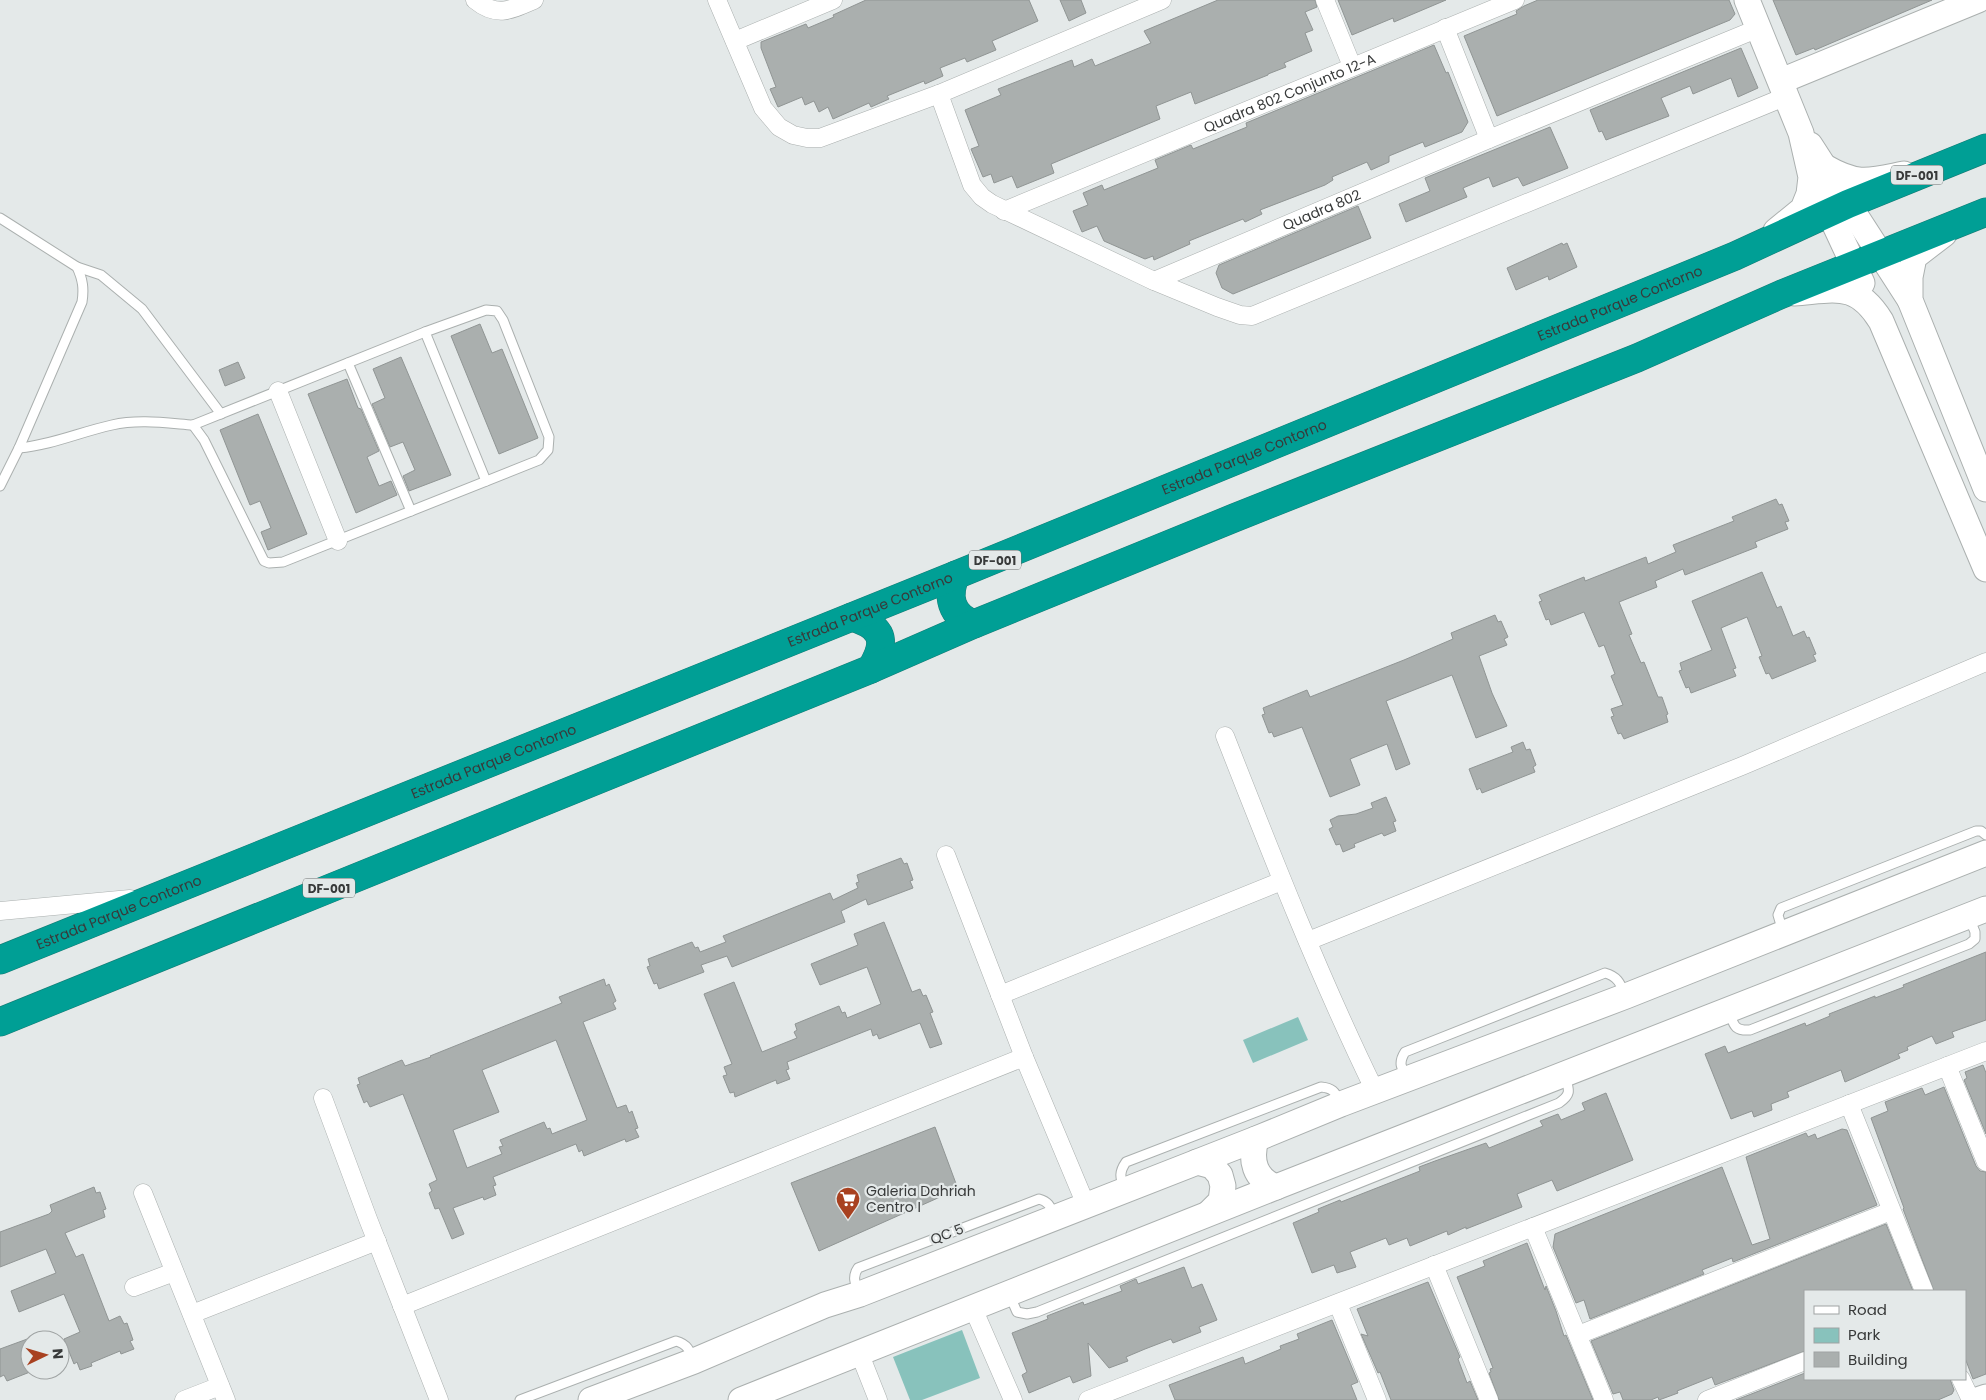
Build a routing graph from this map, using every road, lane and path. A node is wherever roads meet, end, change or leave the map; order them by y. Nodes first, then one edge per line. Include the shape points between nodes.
1 (475, 0) edge
2 (534, 0) edge
3 (717, 0) edge
4 (833, 0) edge
5 (1162, 0) edge
6 (1325, 0) edge
7 (1515, 0) edge
8 (1747, 0) edge
9 (1978, 0) edge
10 (1445, 28) junction
11 (1759, 28) junction
12 (735, 41) junction
13 (1352, 66) junction
14 (1784, 88) junction
15 (939, 94) junction
16 (1489, 138) junction
17 (1986, 148) edge
18 (1817, 168) junction
19 (1931, 169) junction
20 (1839, 209) junction
21 (1004, 211) junction
22 (1986, 212) edge
23 (0, 218) edge
24 (1957, 224) junction
25 (1761, 243) junction
26 (1881, 255) junction
27 (1854, 266) junction
28 (77, 267) junction
29 (1154, 281) junction
30 (1782, 294) junction
31 (1910, 300) junction
32 (1873, 307) junction
33 (425, 332) junction
34 (348, 363) junction
35 (278, 391) junction
36 (221, 414) junction
37 (193, 425) junction
38 (19, 448) junction
39 (486, 481) junction
40 (0, 486) edge
41 (1986, 489) edge
42 (411, 511) junction
43 (338, 541) junction
44 (1986, 569) edge
45 (956, 576) junction
46 (852, 617) junction
47 (974, 624) junction
48 (1986, 662) edge
49 (871, 669) junction
50 (1226, 736) dead end
51 (1986, 835) edge
52 (1986, 853) edge
53 (946, 855) dead end
54 (1282, 881) junction
55 (155, 897) junction
56 (0, 911) edge
57 (1977, 912) edge
58 (1784, 933) junction
59 (1308, 941) junction
60 (0, 960) edge
61 (1000, 995) junction
62 (0, 1022) edge
63 (1986, 1051) edge
64 (1024, 1057) junction
65 (1947, 1066) junction
66 (1564, 1074) junction
67 (1375, 1091) junction
68 (323, 1098) dead end
69 (1341, 1104) junction
70 (1848, 1104) junction
71 (1256, 1139) junction
72 (1197, 1162) junction
73 (1986, 1162) edge
74 (1276, 1186) junction
75 (1125, 1191) junction
76 (143, 1192) dead end
77 (1086, 1205) junction
78 (1891, 1211) junction
79 (1210, 1212) junction
80 (1533, 1227) junction
81 (377, 1241) junction
82 (1434, 1265) junction
83 (174, 1272) junction
84 (134, 1287) dead end
85 (1924, 1290) edge
86 (1008, 1294) junction
87 (1338, 1304) junction
88 (402, 1306) junction
89 (973, 1308) junction
90 (192, 1314) junction
91 (1578, 1335) junction
92 (859, 1352) junction
93 (694, 1361) junction
94 (1804, 1361) edge
95 (1962, 1380) edge
96 (223, 1393) edge
97 (1986, 1397) edge
98 (184, 1400) edge
99 (439, 1400) edge
100 (520, 1400) edge
101 (591, 1400) edge
102 (741, 1400) edge
103 (878, 1400) edge
104 (1013, 1400) edge
105 (1088, 1400) edge
106 (1377, 1400) edge
107 (1489, 1400) edge
108 (1604, 1400) edge
109 (1707, 1400) edge
110 (1971, 1400) edge
111 (1977, 1400) edge

1 - 2 street via 498,12 510,11
3 - 12 street
4 - 12 street
5 - 15 street
6 - 13 street
7 - 10 street, Quadra 802 Conjunto 12-A
8 - 11 main road
9 - 14 main road
10 - 13 street, Quadra 802 Conjunto 12-A
10 - 16 street
11 - 14 main road
11 - 16 street
12 - 15 street via 763,108 779,128 807,138 820,138
13 - 21 street, Quadra 802 Conjunto 12-A
14 - 18 main road
14 - 29 street via 1252,316 1224,310
15 - 21 street via 972,185 982,197
16 - 29 street, Quadra 802
17 - 19 highway, Estrada Parque Contorno / DF-001
18 - 19 main road via 1856,181
18 - 20 main road
18 - 25 main road via 1803,209
19 - 20 highway, Estrada Parque Contorno / DF-001
20 - 25 highway, Estrada Parque Contorno / DF-001
20 - 26 main road
20 - 27 main road
21 - 29 street
22 - 24 highway, DF-001
23 - 28 lane
24 - 26 highway, DF-001
24 - 31 main road via 1914,257
25 - 45 highway, Estrada Parque Contorno / DF-001
26 - 27 highway, DF-001
26 - 31 main road
27 - 30 highway, DF-001
27 - 32 main road
28 - 36 lane via 101,274 142,309
28 - 38 lane via 84,288 82,302
30 - 32 main road via 1845,289
30 - 47 highway, DF-001 via 1638,358
31 - 41 main road
32 - 44 main road via 1882,321
33 - 34 lane
33 - 39 lane
33 - 39 lane via 486,310 497,311 503,320 549,437 548,450 539,460
34 - 35 lane
34 - 42 lane
35 - 36 lane
35 - 43 street
36 - 37 lane
37 - 38 lane via 126,422 42,446
37 - 43 lane via 204,440 264,561 283,562
38 - 40 lane
39 - 42 lane
42 - 43 lane
45 - 46 highway, Estrada Parque Contorno / DF-001
45 - 47 highway via 951,593 954,610
46 - 49 highway via 868,622 881,639 878,658
46 - 55 highway, Estrada Parque Contorno / DF-001
47 - 49 highway, DF-001
48 - 59 street via 1742,766
49 - 62 highway, DF-001
50 - 54 street
51 - 58 lane via 1976,831 1781,908 1778,916
52 - 58 main road
53 - 61 street
54 - 59 street
54 - 61 street
55 - 56 street
55 - 60 highway, Estrada Parque Contorno / DF-001
57 - 66 main road
58 - 67 main road
59 - 67 street via 1336,1012
61 - 64 street
63 - 65 street
64 - 77 street
64 - 88 street
65 - 70 street
65 - 73 street
66 - 74 main road
66 - 86 lane via 1569,1090 1567,1098 1559,1104 1037,1312 1017,1312
67 - 69 main road
68 - 81 street
69 - 71 main road
69 - 75 lane via 1330,1088 1320,1087 1126,1162 1120,1169
70 - 78 street
70 - 80 street
71 - 72 main road
71 - 74 main road via 1252,1153 1259,1175 1265,1183
72 - 75 main road
72 - 79 main road via 1212,1166 1220,1175 1221,1201
74 - 79 main road
75 - 77 main road
76 - 83 street
77 - 93 main road via 860,1294 825,1304
78 - 85 street
78 - 91 street
79 - 86 main road
80 - 82 street
80 - 91 street
81 - 88 street
81 - 90 street
82 - 87 street
82 - 107 street
83 - 84 street
83 - 90 street
86 - 89 main road
87 - 105 street
87 - 106 street
88 - 99 street
89 - 92 main road
89 - 104 street
90 - 96 street
91 - 108 street
92 - 102 main road
92 - 103 street
93 - 100 lane via 689,1348 676,1341
93 - 101 main road
94 - 109 street
95 - 110 street
96 - 98 street
97 - 111 main road

